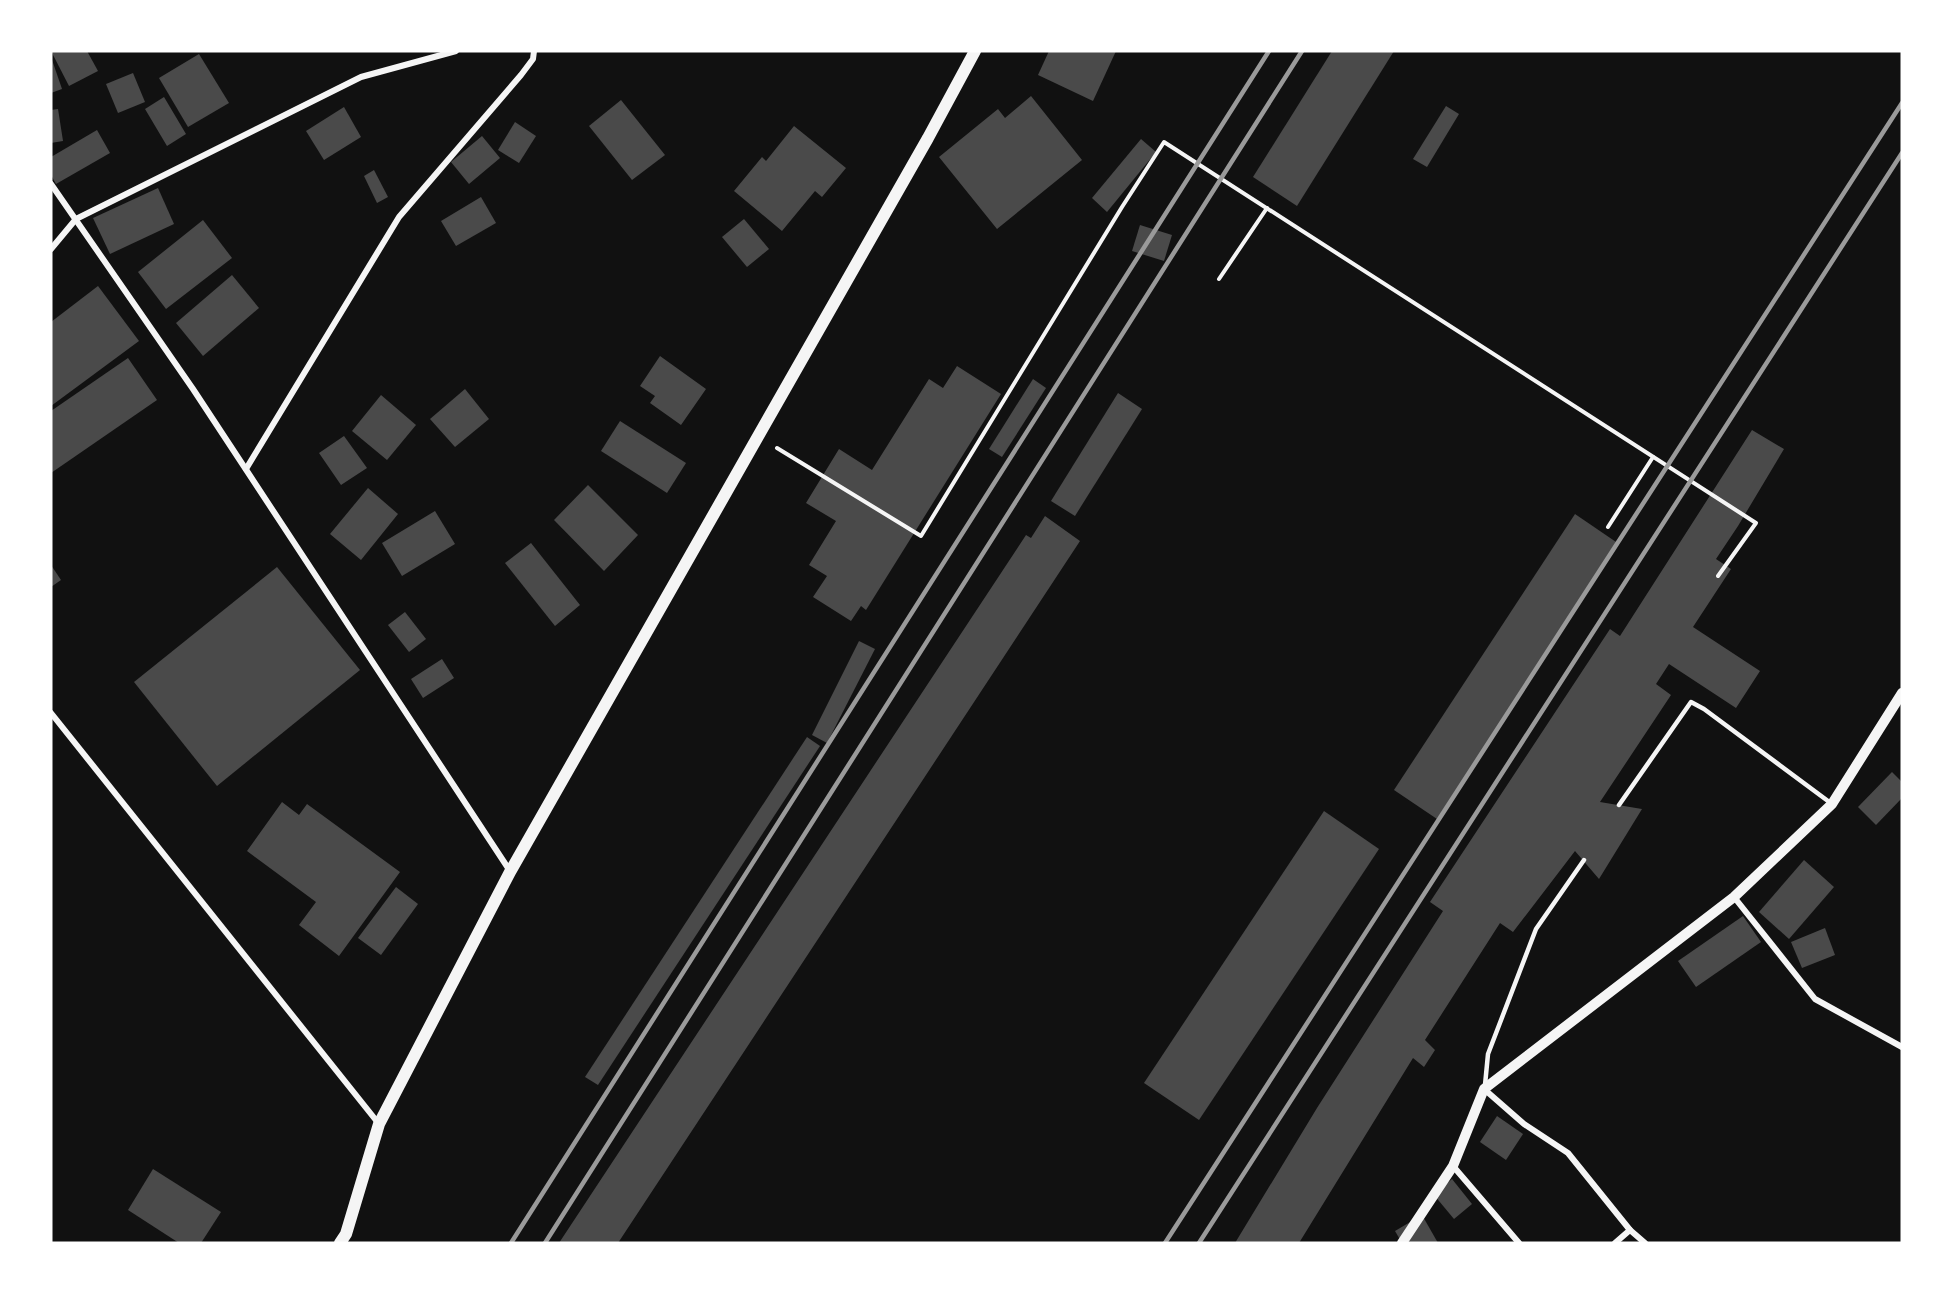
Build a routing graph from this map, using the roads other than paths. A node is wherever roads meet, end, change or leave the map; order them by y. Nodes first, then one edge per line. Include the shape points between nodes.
1 (456, 51) edge
2 (534, 51) edge
3 (975, 51) edge
4 (51, 184) edge
5 (76, 219) junction
6 (51, 249) edge
7 (246, 469) junction
8 (1902, 693) edge
9 (51, 713) edge
10 (1832, 804) junction
11 (1619, 805) dead end
12 (1584, 860) dead end
13 (510, 872) junction
14 (1734, 897) junction
15 (1902, 1047) edge
16 (1485, 1089) junction
17 (379, 1124) junction
18 (1453, 1166) junction
19 (1630, 1230) junction
20 (340, 1243) edge
21 (1402, 1243) edge
22 (1519, 1243) edge
23 (1615, 1243) edge
24 (1645, 1243) edge

1 - 5 street via 361,77
2 - 7 street via 521,75 399,217
3 - 13 main road
4 - 5 street
5 - 6 street
5 - 7 street
7 - 13 street
8 - 10 street
9 - 17 street
10 - 11 lane via 1691,702
10 - 14 street
12 - 16 lane via 1536,929 1488,1054
13 - 17 main road
14 - 15 street via 1815,999
14 - 16 street
16 - 18 street
16 - 19 street via 1524,1124 1568,1153
17 - 20 main road
18 - 21 street
18 - 22 street
19 - 23 street
19 - 24 street

